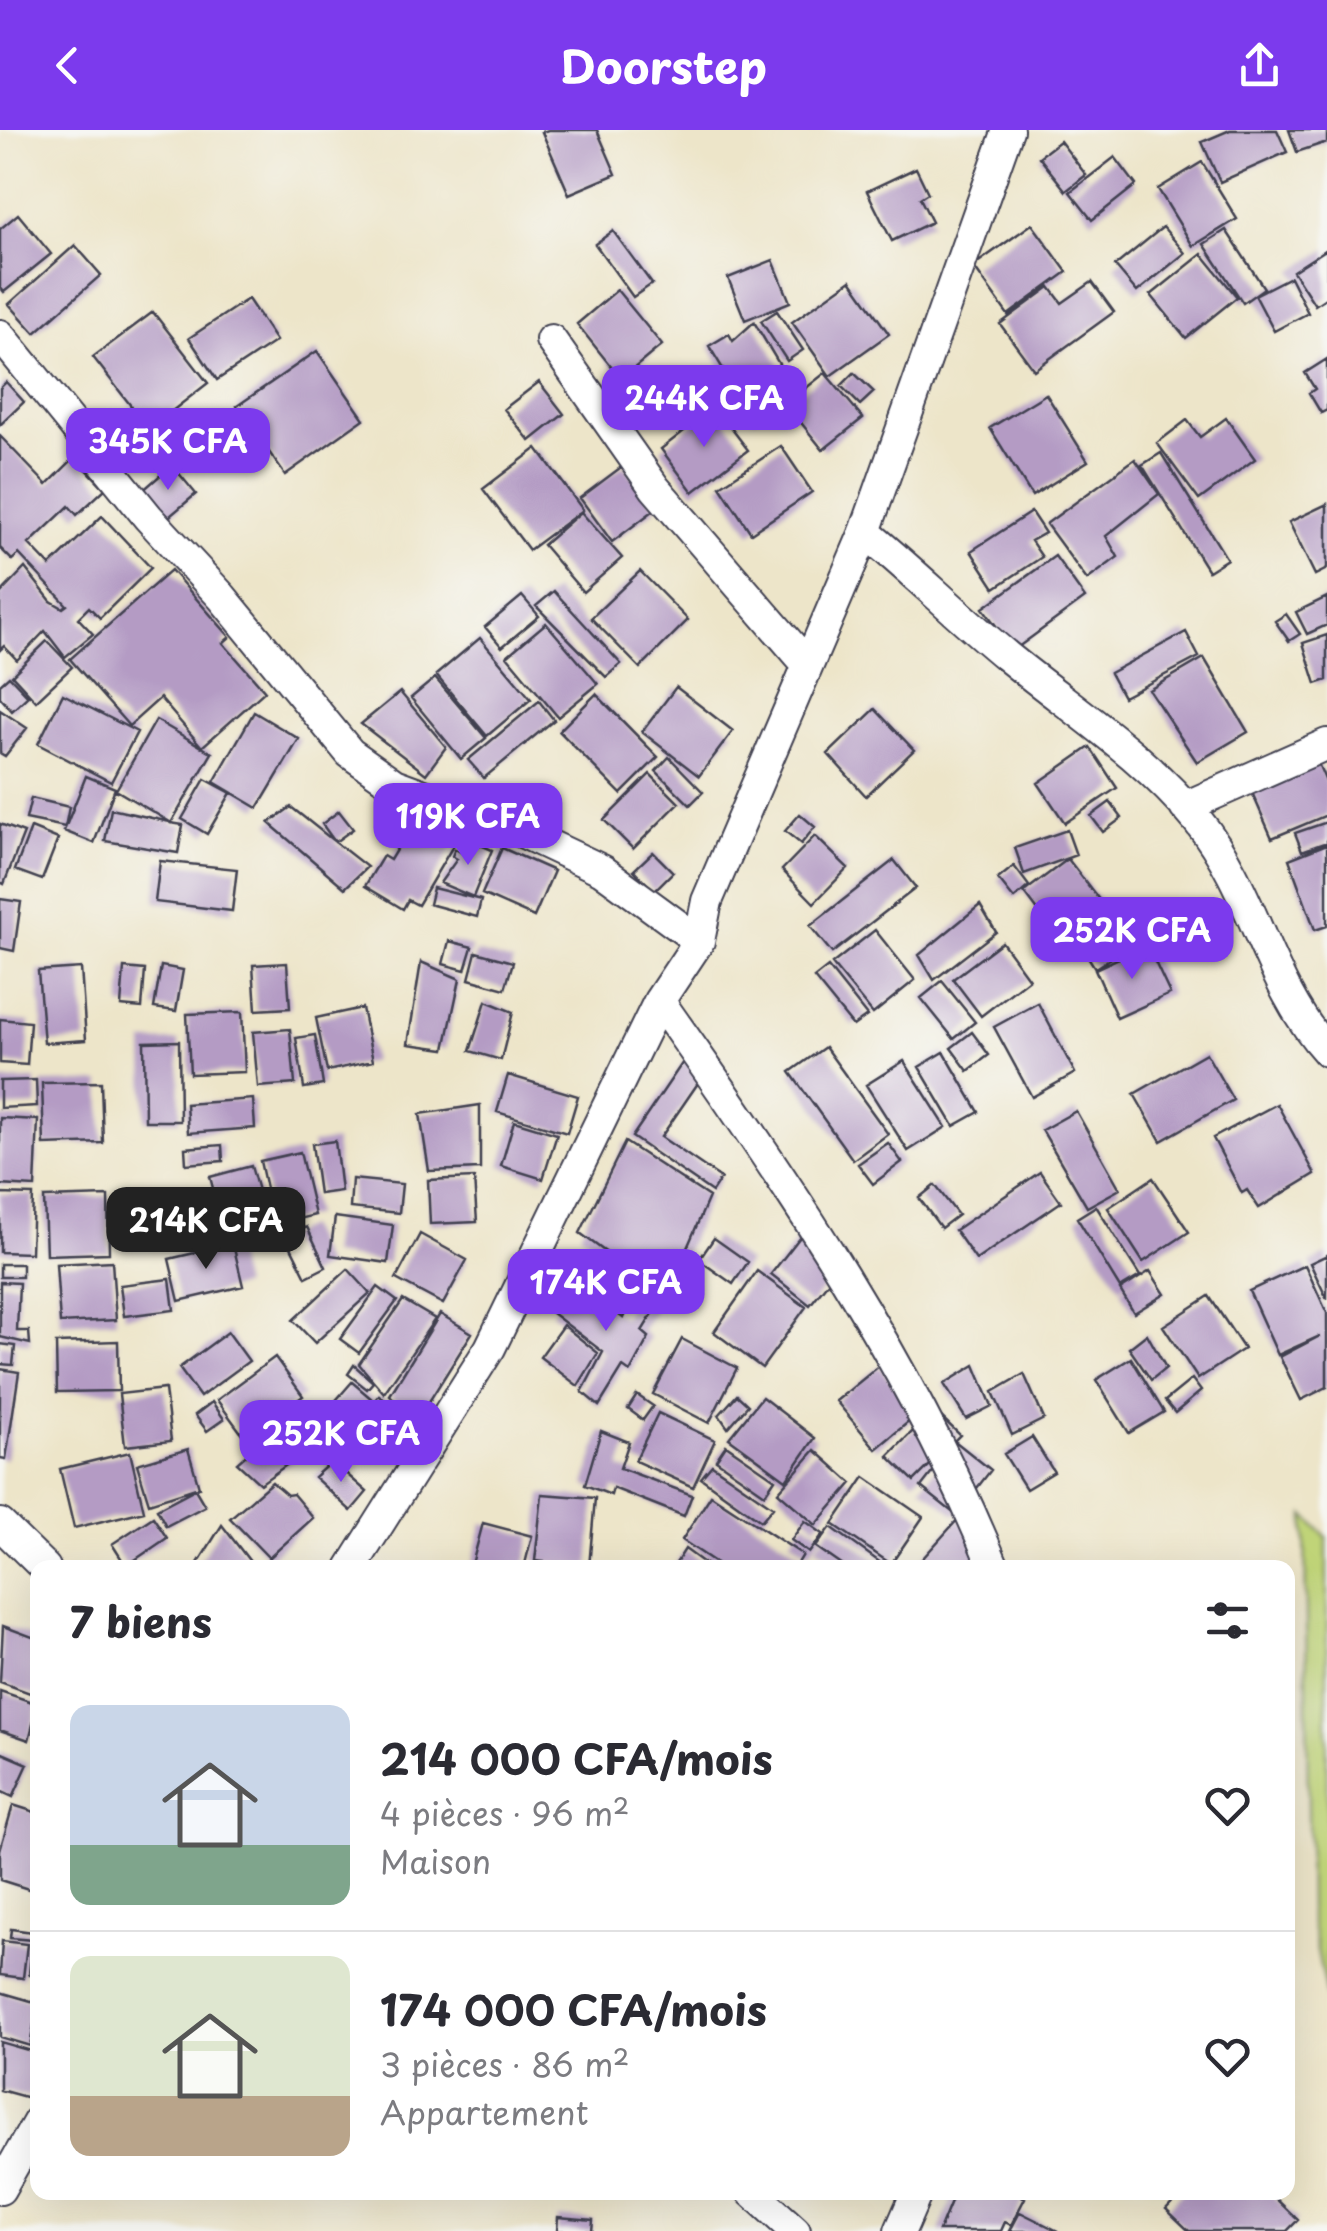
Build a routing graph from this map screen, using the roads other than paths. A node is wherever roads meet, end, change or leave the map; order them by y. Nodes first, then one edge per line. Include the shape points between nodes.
1 (1008, 130) edge
2 (0, 335) edge
3 (550, 340) dead end
4 (865, 532) junction
5 (807, 664) junction
6 (1327, 744) edge
7 (1184, 808) junction
8 (698, 940) junction
9 (659, 1001) junction
10 (1327, 1051) edge
11 (0, 1524) edge
12 (37, 1560) edge
13 (356, 1560) edge
14 (991, 1560) edge
15 (30, 2136) edge
16 (0, 2189) edge
17 (761, 2200) edge
18 (914, 2200) edge
19 (795, 2231) edge
20 (900, 2231) edge

1 - 4 street
2 - 8 street via 350,753 394,784 602,870
3 - 5 street via 655,488
4 - 5 street
4 - 7 street via 1139,760
5 - 8 street via 707,901
6 - 7 street
7 - 10 street via 1235,878 1299,1018
8 - 9 street
9 - 13 street via 490,1348
9 - 14 street via 852,1287
11 - 12 street
15 - 16 street
17 - 19 street
18 - 20 street

